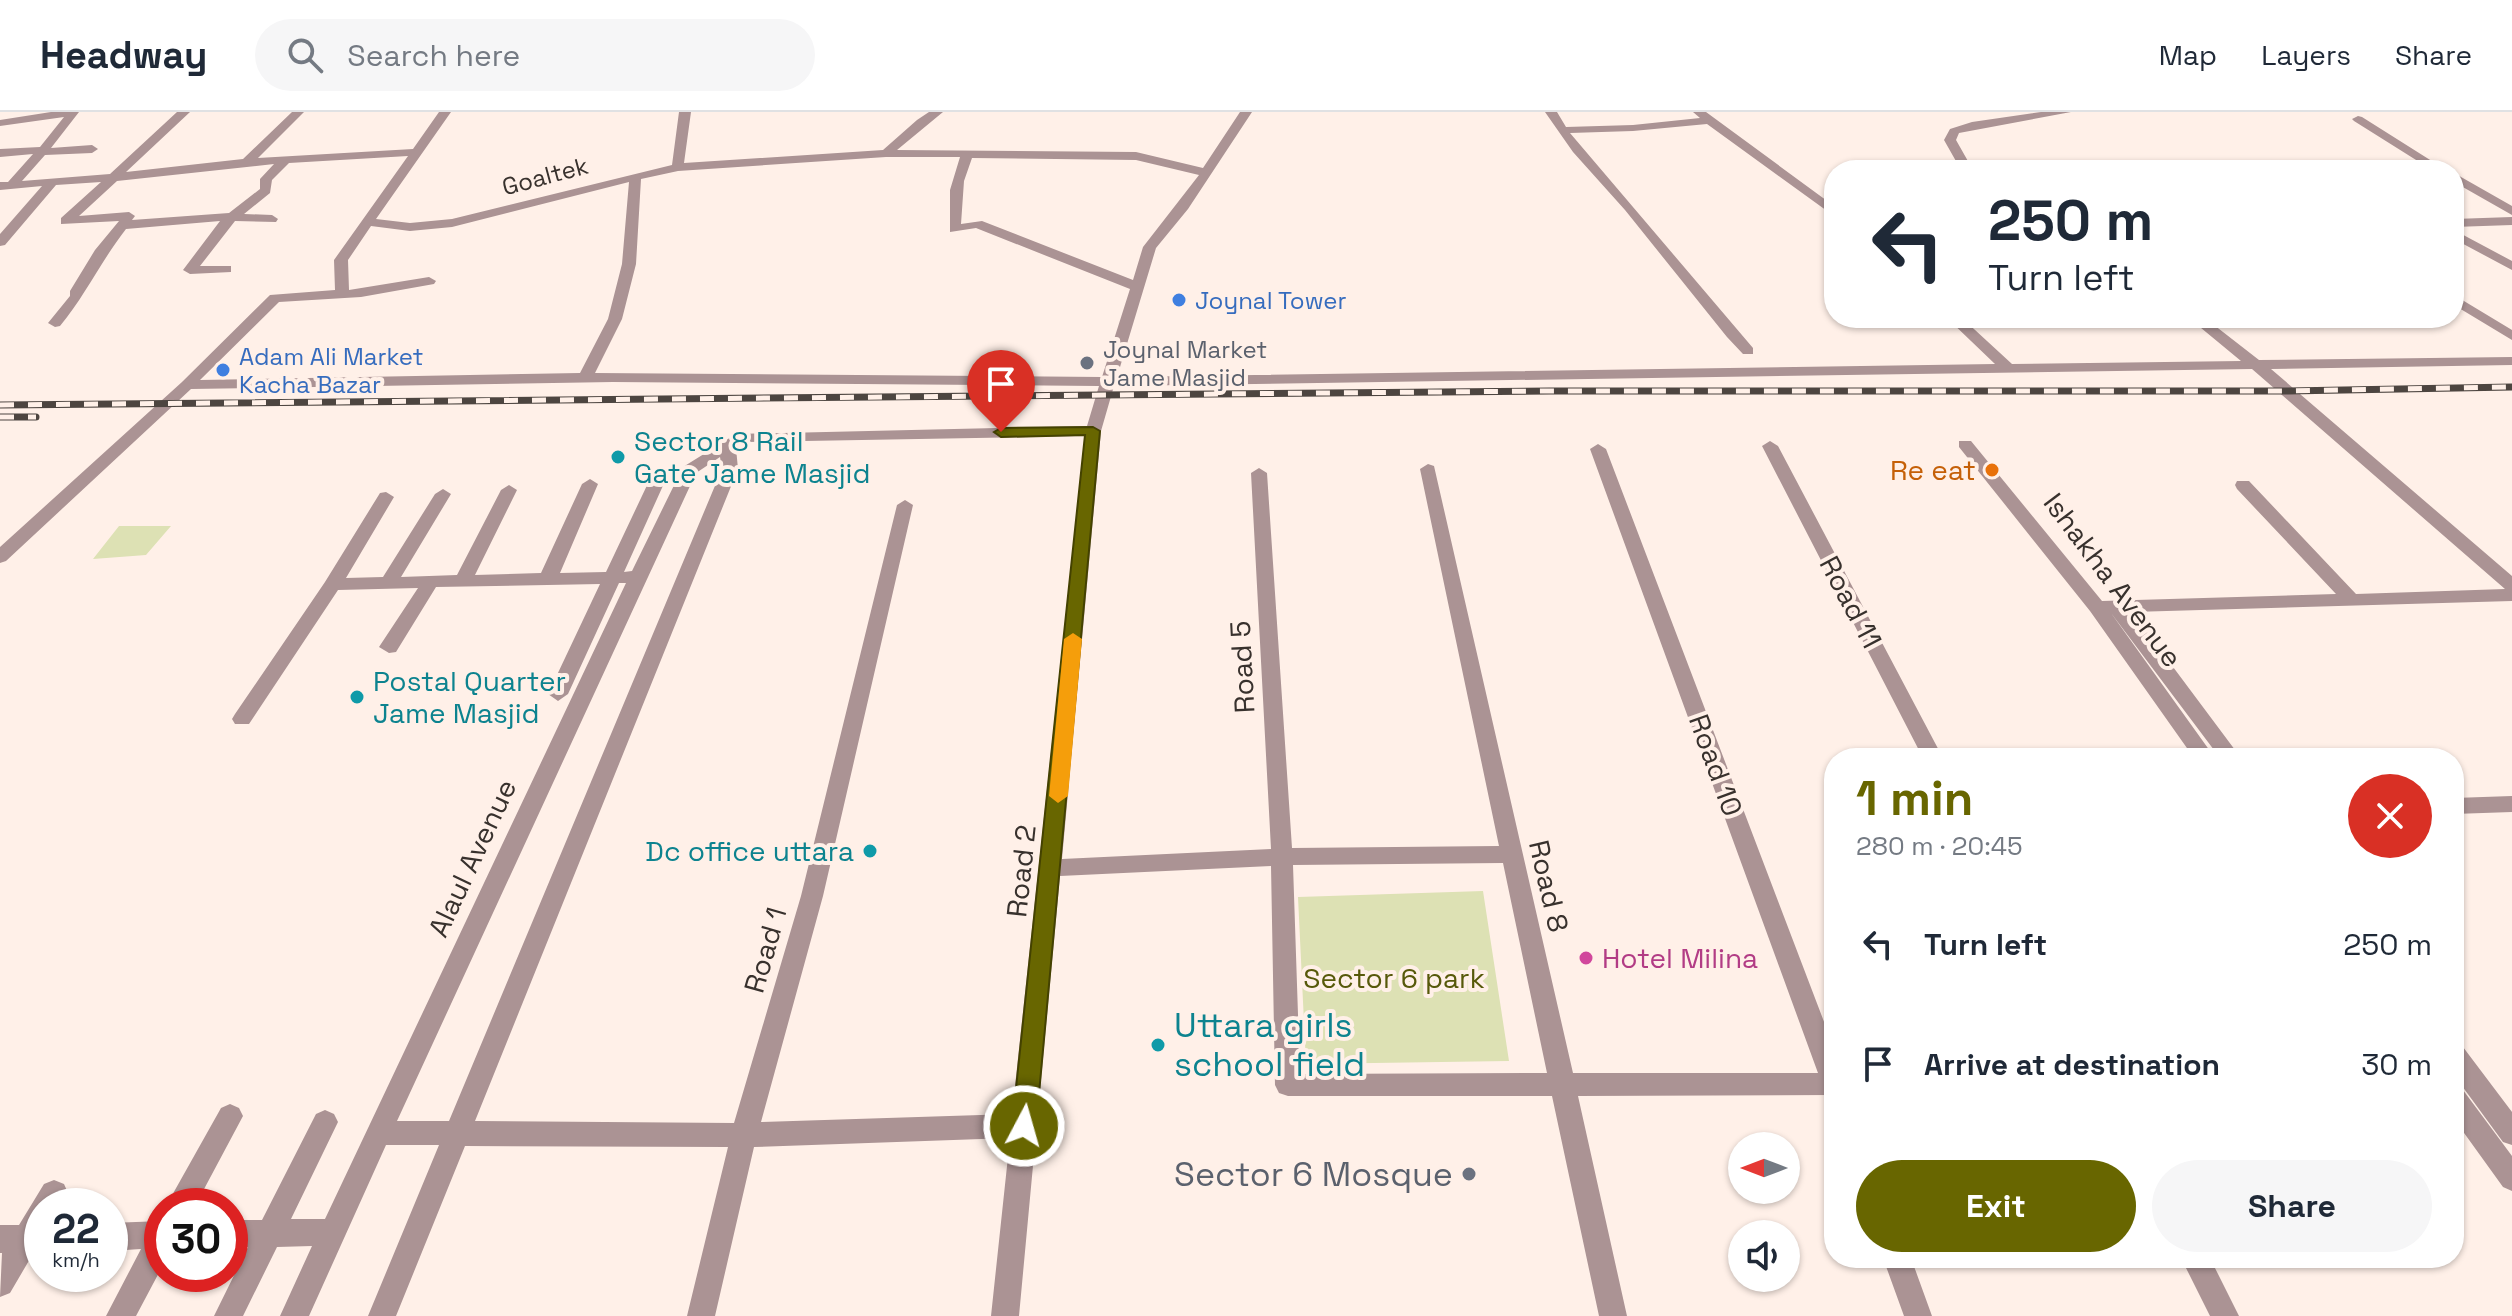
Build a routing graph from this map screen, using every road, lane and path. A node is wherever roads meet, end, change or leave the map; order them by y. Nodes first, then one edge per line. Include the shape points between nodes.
1 (72, 112) edge
2 (184, 112) edge
3 (298, 112) edge
4 (445, 112) edge
5 (685, 112) edge
6 (937, 112) edge
7 (1246, 112) edge
8 (1551, 112) edge
9 (2065, 112) edge
10 (1705, 116) edge
11 (2358, 119) dead end
12 (0, 123) edge
13 (1564, 130) junction
14 (92, 149) dead end
15 (42, 151) junction
16 (419, 152) junction
17 (0, 153) edge
18 (886, 153) junction
19 (967, 155) junction
20 (285, 160) junction
21 (1961, 160) edge
22 (2424, 160) edge
23 (247, 162) junction
24 (678, 167) junction
25 (1205, 173) junction
26 (117, 177) junction
27 (635, 177) junction
28 (53, 181) junction
29 (2464, 183) edge
30 (7, 185) edge
31 (0, 195) edge
32 (1824, 205) edge
33 (2512, 211) edge
34 (233, 219) junction
35 (272, 219) dead end
36 (2512, 221) edge
37 (368, 222) junction
38 (2464, 223) edge
39 (123, 225) junction
40 (2464, 240) edge
41 (0, 242) edge
42 (2512, 266) edge
43 (226, 269) dead end
44 (429, 281) dead end
45 (1138, 287) junction
46 (342, 292) junction
47 (2464, 305) edge
48 (55, 323) dead end
49 (1965, 328) edge
50 (2208, 328) edge
51 (2512, 336) edge
52 (1748, 351) dead end
53 (2512, 361) edge
54 (2255, 366) junction
55 (2010, 370) junction
56 (585, 377) junction
57 (1108, 382) junction
58 (187, 385) junction
59 (1093, 431) junction
60 (727, 444) junction
61 (1965, 444) dead end
62 (1770, 446) dead end
63 (1598, 449) dead end
64 (1428, 469) dead end
65 (1259, 473) dead end
66 (658, 479) dead end
67 (590, 484) dead end
68 (2243, 485) dead end
69 (509, 490) dead end
70 (443, 494) dead end
71 (386, 497) dead end
72 (905, 505) dead end
73 (0, 557) edge
74 (612, 577) junction
75 (638, 577) junction
76 (548, 579) junction
77 (464, 580) junction
78 (431, 581) junction
79 (389, 582) junction
80 (333, 584) junction
81 (2512, 586) edge
82 (2512, 595) edge
83 (2350, 598) junction
84 (2118, 606) junction
85 (2097, 607) junction
86 (389, 647) dead end
87 (558, 694) dead end
88 (242, 719) dead end
89 (1928, 748) edge
90 (2198, 748) edge
91 (2224, 748) edge
92 (2512, 804) edge
93 (2464, 806) edge
94 (1510, 854) junction
95 (1282, 857) junction
96 (1051, 868) junction
97 (1824, 1056) edge
98 (2464, 1068) edge
99 (1564, 1083) junction
100 (1824, 1083) edge
101 (2464, 1102) edge
102 (2490, 1103) junction
103 (2464, 1113) edge
104 (230, 1116) dead end
105 (325, 1122) dead end
106 (1024, 1126) junction
107 (378, 1133) junction
108 (457, 1133) junction
109 (2512, 1133) edge
110 (744, 1135) junction
111 (2512, 1178) edge
112 (190, 1188) edge
113 (333, 1232) junction
114 (270, 1233) junction
115 (248, 1234) edge
116 (23, 1238) edge
117 (1901, 1268) edge
118 (2200, 1268) edge
119 (144, 1271) edge
120 (0, 1283) edge
121 (120, 1316) edge
122 (228, 1316) edge
123 (294, 1316) edge
124 (382, 1316) edge
125 (701, 1316) edge
126 (1005, 1316) edge
127 (1613, 1316) edge
128 (1918, 1316) edge
129 (2225, 1316) edge

1 - 12 street
1 - 15 street
2 - 26 street
3 - 23 street
4 - 16 street
5 - 24 street
6 - 18 street
7 - 25 street, Road 2
8 - 13 street
9 - 21 street via 1954,131 1950,140
10 - 13 street via 1633,128
10 - 32 street
11 - 22 street
13 - 52 street
14 - 15 street
15 - 17 street
15 - 30 street
16 - 20 street
16 - 37 street
18 - 19 street, Goaltek
18 - 24 street, Goaltek
19 - 25 street, Goaltek via 1136,156
19 - 45 street via 958,170 955,229 977,224
20 - 23 street
20 - 34 street via 266,179 266,190
23 - 26 street
24 - 27 street, Goaltek
25 - 45 street, Road 2 via 1150,247
26 - 28 street
26 - 39 street via 66,221 129,216
27 - 37 street, Goaltek via 442,225
27 - 56 street via 629,264 615,319
28 - 30 street
28 - 41 street
29 - 33 street
30 - 31 street
34 - 35 street
34 - 39 street
34 - 43 street via 210,240 190,270
36 - 38 street
37 - 46 street via 341,260
39 - 48 street
40 - 42 street
44 - 46 street
45 - 57 street, Road 2
46 - 58 street via 275,298
47 - 51 street
49 - 55 street
50 - 54 street
53 - 54 street
54 - 55 street
54 - 81 street
55 - 57 street
56 - 57 street
56 - 58 street
57 - 59 street, Road 2
58 - 73 street
59 - 60 street via 757,436
59 - 96 street, Road 2
60 - 75 street, Alaul Avenue via 689,470
60 - 108 street via 730,469
61 - 85 street, Ishakha Avenue
62 - 89 street, Road 11
63 - 97 street, Road 10
64 - 94 street, Road 8
65 - 95 street, Road 5
66 - 74 street
67 - 76 street
68 - 83 street
69 - 77 street
70 - 79 street
71 - 80 street
72 - 110 street, Road 1 via 812,896
74 - 75 street
74 - 76 street
74 - 87 street
75 - 107 street, Alaul Avenue
76 - 77 street
77 - 78 street
78 - 79 street
78 - 86 street
79 - 80 street
80 - 88 street
82 - 83 street
83 - 84 street
84 - 85 street
84 - 91 street
85 - 90 street, Ishakha Avenue
92 - 93 street
94 - 95 street
94 - 99 street, Road 8
95 - 96 street
95 - 99 street, Road 5 via 1288,1085
96 - 106 street, Road 2
98 - 102 street
99 - 100 street
99 - 127 street, Road 8
101 - 102 street
102 - 109 street
103 - 111 street
104 - 112 street
105 - 114 street
106 - 110 street
106 - 126 street, Road 2
107 - 108 street
107 - 113 street, Alaul Avenue
108 - 110 street
108 - 124 street
110 - 125 street, Road 1
113 - 114 street
113 - 123 street, Alaul Avenue
114 - 115 street
114 - 122 street
116 - 120 street
117 - 128 street
118 - 129 street
119 - 121 street

